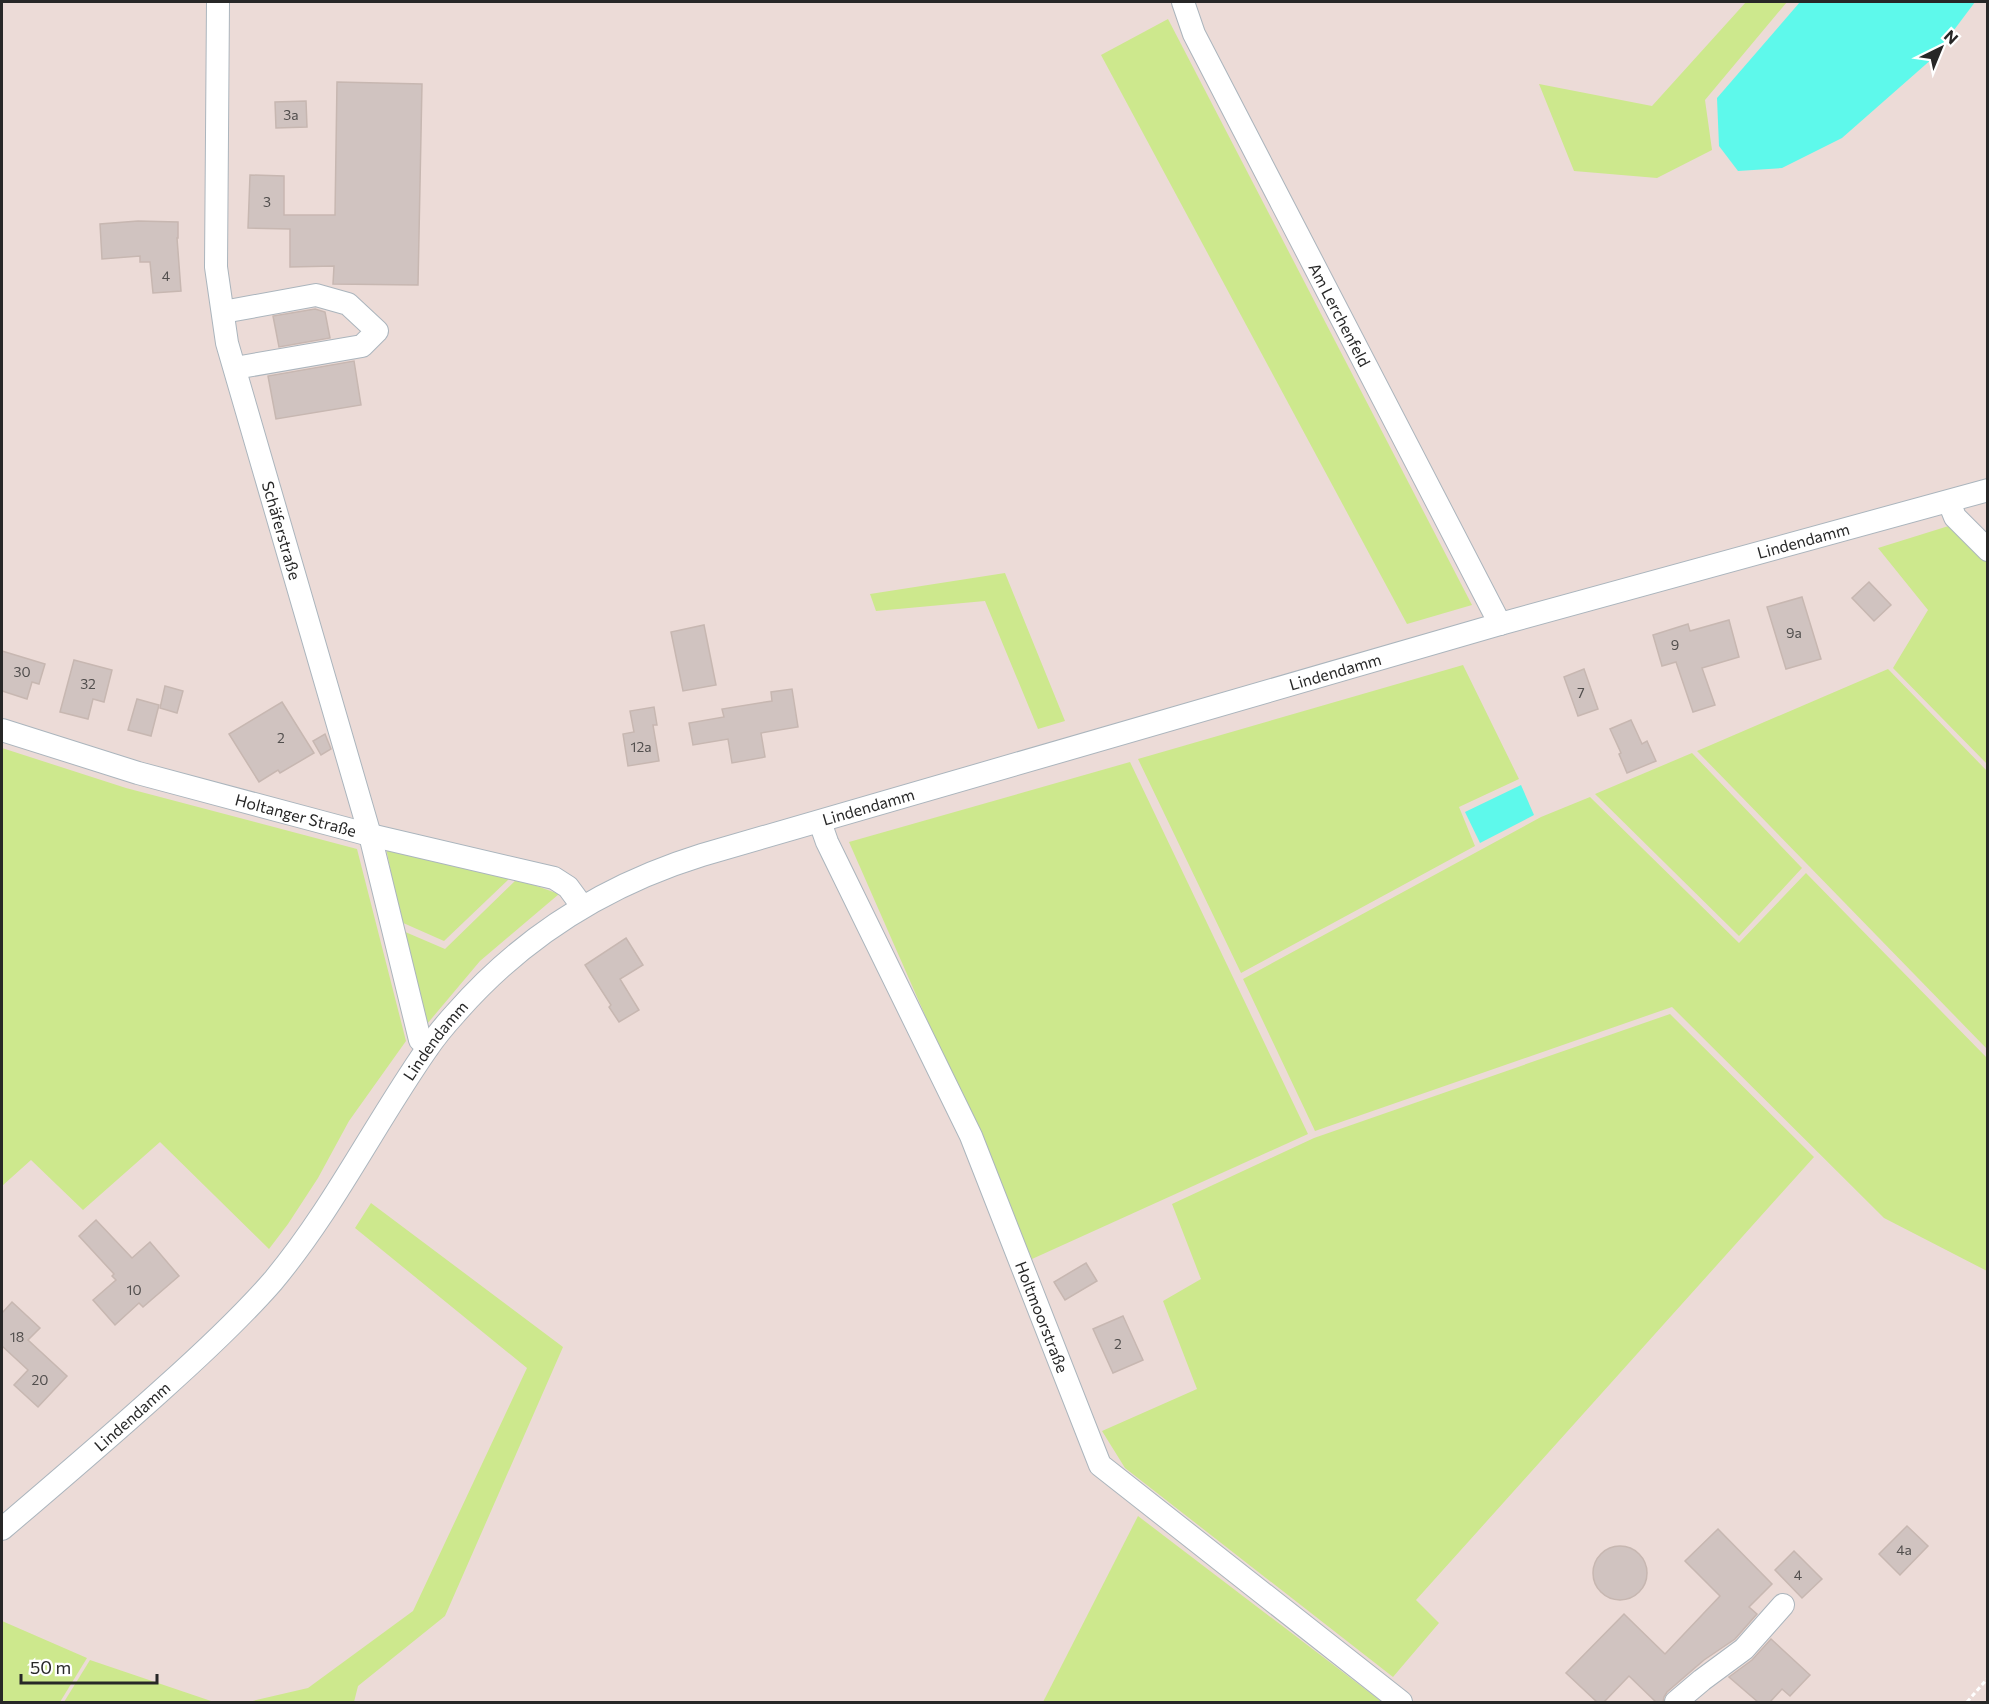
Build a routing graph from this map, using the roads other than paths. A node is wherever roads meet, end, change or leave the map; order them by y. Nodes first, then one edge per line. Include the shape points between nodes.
1 (218, 2) edge
2 (1183, 2) edge
3 (223, 312) junction
4 (235, 368) junction
5 (1988, 490) edge
6 (1949, 502) junction
7 (1988, 550) edge
8 (1500, 624) junction
9 (2, 730) edge
10 (820, 822) junction
11 (370, 835) junction
12 (582, 906) junction
13 (428, 1047) junction
14 (2, 1529) edge
15 (1783, 1605) dead end
16 (1401, 1702) edge
17 (1676, 1702) edge

1 - 3 street, Schäferstraße via 216,267
2 - 8 street, Am Lerchenfeld via 1194,34
3 - 4 street, Schäferstraße
3 - 4 street via 316,295 348,304 377,331 362,346
4 - 11 street, Schäferstraße
5 - 6 street, Lindendamm
6 - 7 street via 1955,517
6 - 8 street, Lindendamm
8 - 10 street, Lindendamm
9 - 11 street, Holtanger Straße via 138,773
10 - 12 street, Lindendamm via 679,862
10 - 16 street, Holtmoorstraße via 971,1136 1100,1465
11 - 12 street, Holtanger Straße via 554,878 568,887
11 - 13 street, Schäferstraße via 420,1040
12 - 13 street, Lindendamm via 497,969
13 - 14 street, Lindendamm via 331,1202 293,1256 249,1307 118,1430
15 - 17 street via 1744,1649

